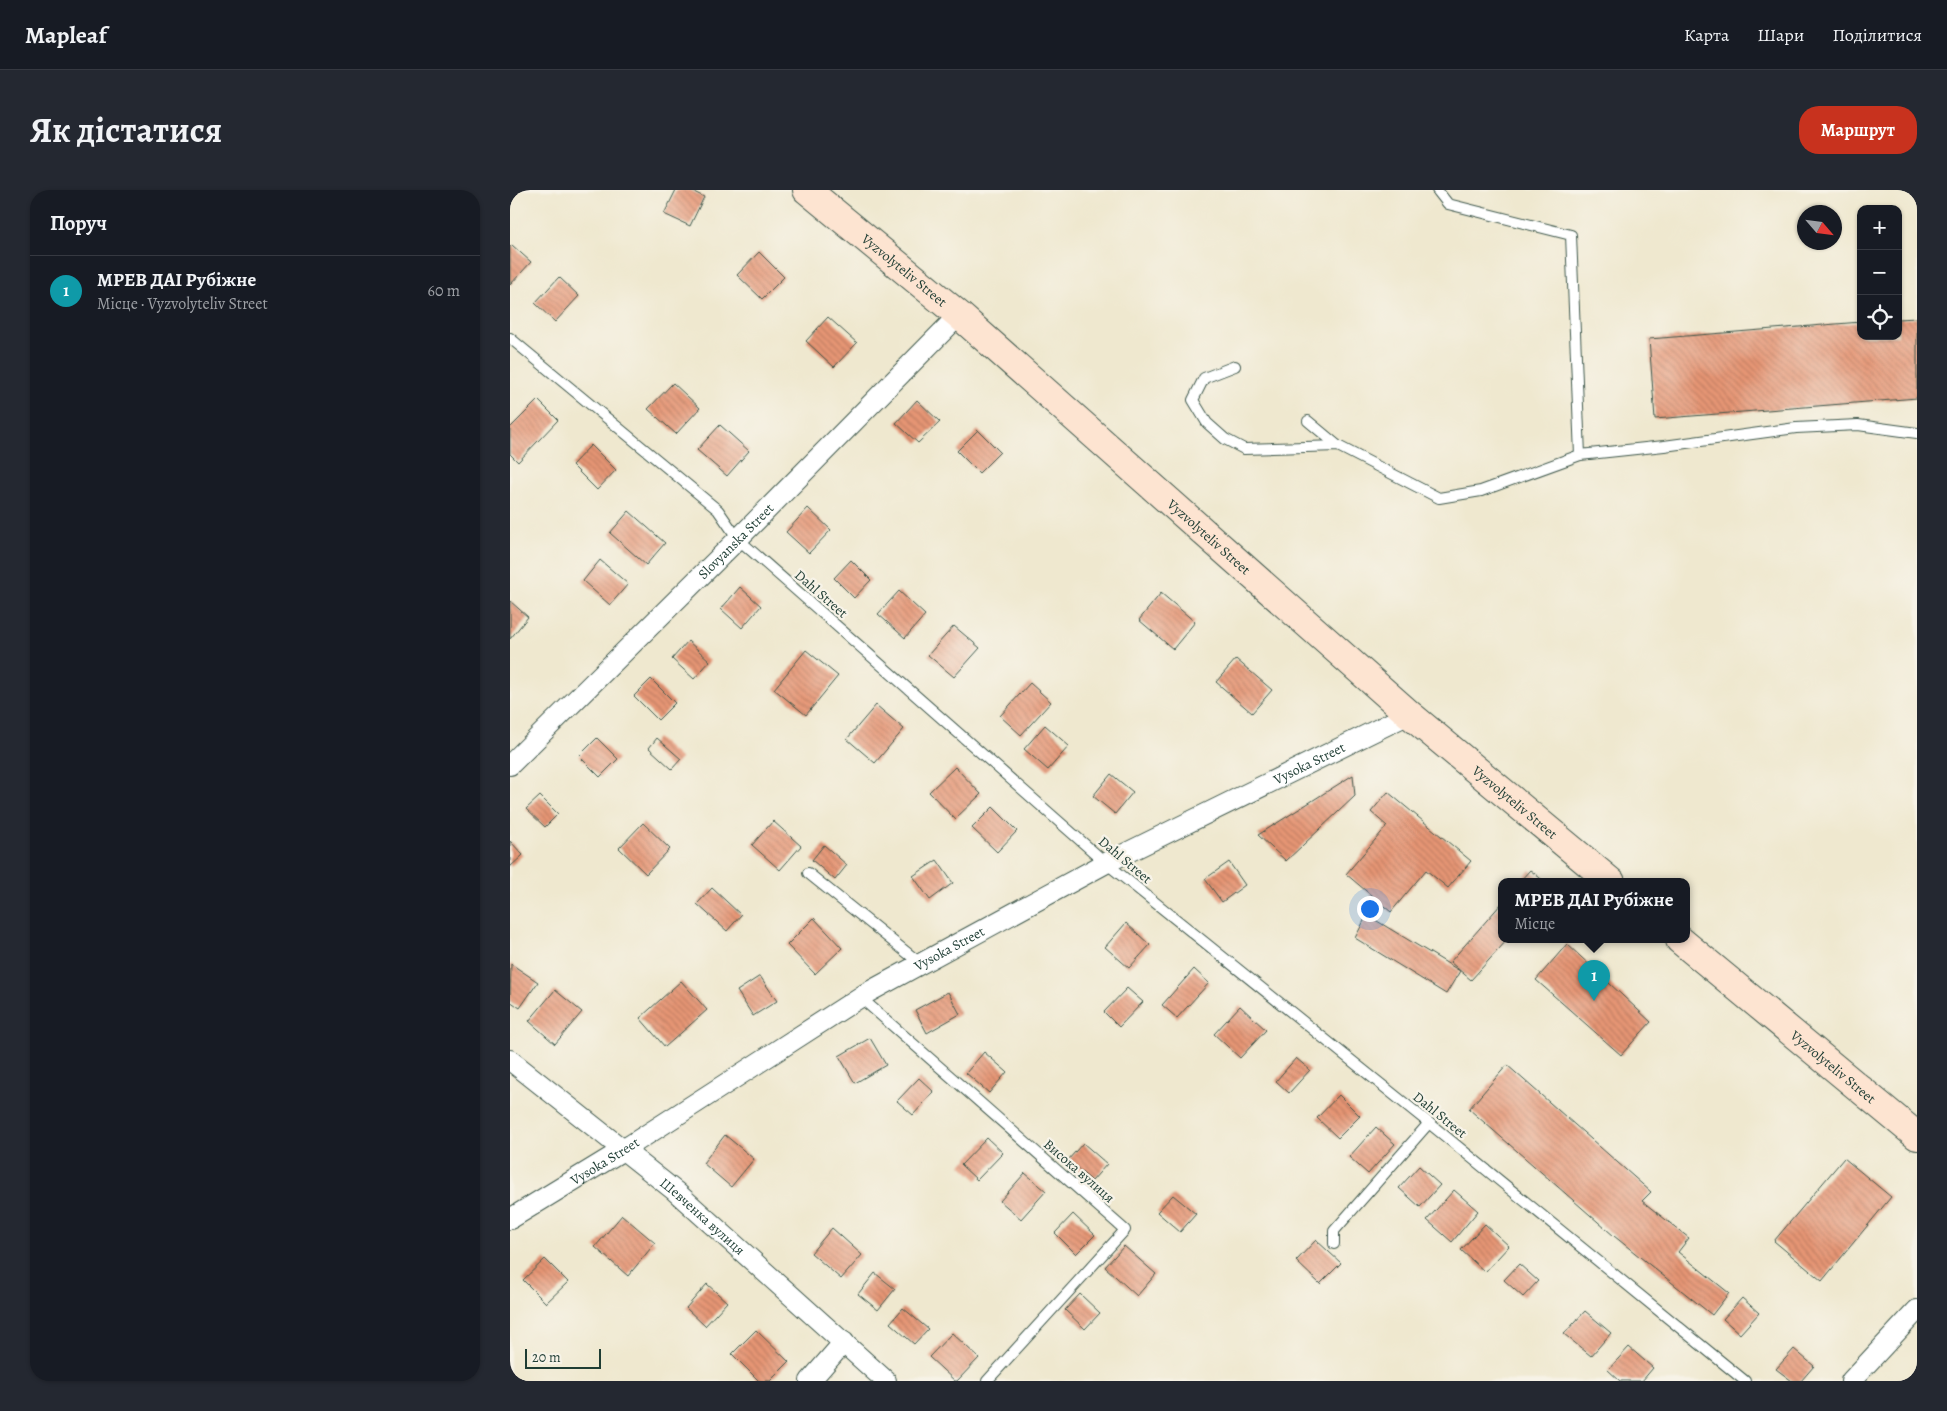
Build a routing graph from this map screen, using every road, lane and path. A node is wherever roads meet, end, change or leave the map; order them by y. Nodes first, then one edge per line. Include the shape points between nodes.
1 (807, 190) edge
2 (1437, 190) edge
3 (959, 315) junction
4 (510, 338) edge
5 (1235, 366) dead end
6 (1308, 421) dead end
7 (1917, 433) edge
8 (1338, 446) junction
9 (1580, 455) junction
10 (738, 539) junction
11 (1409, 714) junction
12 (510, 765) edge
13 (1106, 863) junction
14 (808, 873) dead end
15 (1606, 878) edge
16 (1684, 943) edge
17 (921, 964) junction
18 (860, 997) junction
19 (510, 1060) edge
20 (1429, 1123) junction
21 (1917, 1136) edge
22 (623, 1150) junction
23 (510, 1219) edge
24 (1334, 1244) dead end
25 (1917, 1310) edge
26 (844, 1342) junction
27 (810, 1381) edge
28 (886, 1381) edge
29 (987, 1381) edge
30 (1745, 1381) edge
31 (1851, 1381) edge

1 - 3 street, Vyzvolyteliv Street
2 - 9 lane via 1448,204 1571,235
3 - 10 street, Slovyanska Street
3 - 11 street, Vyzvolyteliv Street
4 - 10 lane, Dahl Street via 718,510
5 - 8 lane via 1204,378 1193,400 1207,423 1225,439 1244,449
6 - 8 lane
7 - 9 lane via 1858,424 1796,428
8 - 9 lane via 1439,498 1481,491
10 - 12 street, Slovyanska Street
10 - 13 lane, Dahl Street
11 - 13 street, Vysoka Street
11 - 15 street, Vyzvolyteliv Street
13 - 17 street, Vysoka Street
13 - 20 lane, Dahl Street
14 - 17 lane
16 - 21 street, Vyzvolyteliv Street
17 - 18 street, Vysoka Street
18 - 22 street, Vysoka Street
18 - 29 lane, Висока вулиця via 1125,1230
19 - 22 street, Шевченка вулиця
20 - 24 lane via 1334,1231
20 - 30 lane, Dahl Street
22 - 23 street, Vysoka Street
22 - 26 street, Шевченка вулиця via 675,1191
25 - 31 street
26 - 27 street
26 - 28 street, Шевченка вулиця

